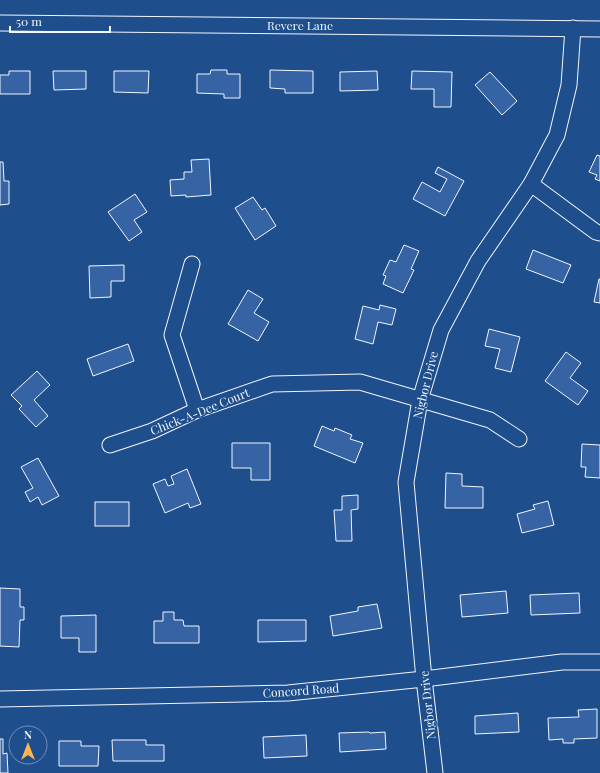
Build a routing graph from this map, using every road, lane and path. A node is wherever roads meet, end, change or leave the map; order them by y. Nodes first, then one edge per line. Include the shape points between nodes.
1 (0, 23) edge
2 (573, 28) junction
3 (600, 28) edge
4 (532, 184) junction
5 (600, 234) edge
6 (192, 264) dead end
7 (420, 400) junction
8 (197, 410) junction
9 (519, 439) dead end
10 (110, 445) dead end
11 (600, 662) edge
12 (424, 680) junction
13 (0, 699) edge
14 (435, 773) edge

1 - 2 street, Revere Lane
2 - 3 street, Revere Lane
2 - 4 street, Nigbor Drive via 569,85 557,135
4 - 5 street
4 - 7 street, Nigbor Drive via 478,261 441,330
6 - 8 street via 172,335
7 - 8 street, Chick-A-Dee Court via 360,382 272,384
7 - 9 street, Chick-A-Dee Court via 490,420
7 - 12 street, Nigbor Drive via 406,482
8 - 10 street, Chick-A-Dee Court via 152,432
11 - 12 street, Concord Road via 562,662
12 - 13 street, Concord Road via 288,693
12 - 14 street, Nigbor Drive

